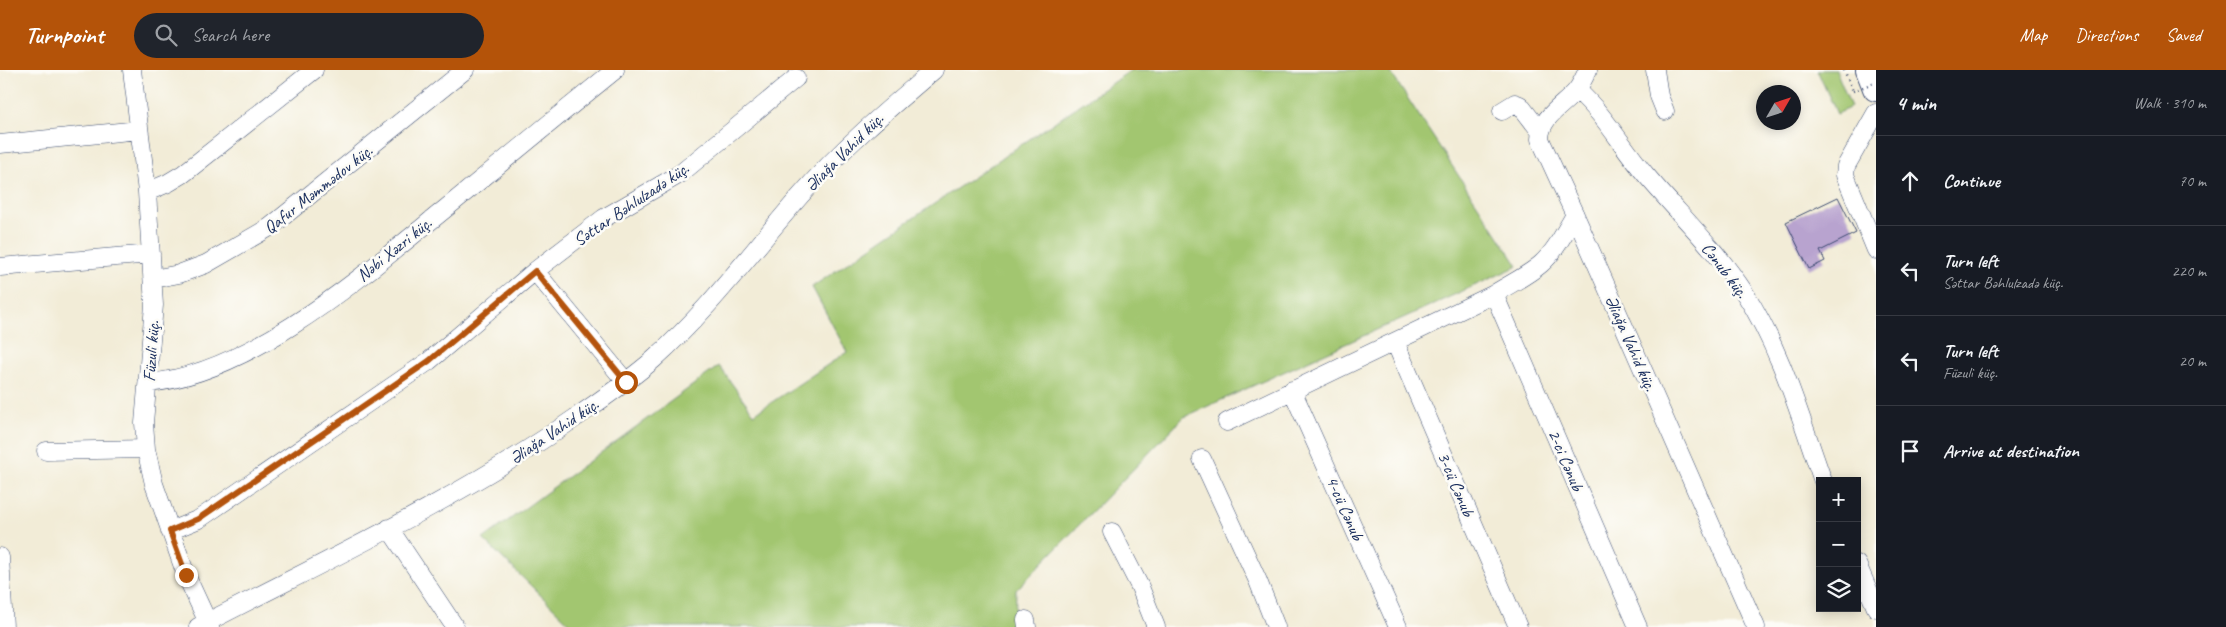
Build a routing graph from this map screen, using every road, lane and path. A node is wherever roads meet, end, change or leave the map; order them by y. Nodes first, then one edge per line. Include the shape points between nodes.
1 (132, 70) edge
2 (314, 70) edge
3 (466, 70) edge
4 (615, 70) edge
5 (934, 70) edge
6 (1588, 70) edge
7 (1655, 70) edge
8 (1844, 70) edge
9 (1868, 70) edge
10 (796, 78) dead end
11 (1876, 82) edge
12 (1577, 90) junction
13 (1864, 90) edge
14 (1502, 111) dead end
15 (1665, 111) dead end
16 (1876, 113) edge
17 (139, 130) junction
18 (1540, 131) junction
19 (0, 144) edge
20 (147, 192) junction
21 (1575, 215) junction
22 (1876, 250) edge
23 (151, 254) junction
24 (0, 267) edge
25 (535, 271) junction
26 (153, 279) junction
27 (1494, 294) junction
28 (1394, 342) junction
29 (626, 382) junction
30 (148, 383) junction
31 (1292, 390) junction
32 (1227, 422) dead end
33 (146, 449) junction
34 (46, 451) dead end
35 (1202, 459) dead end
36 (1823, 477) edge
37 (389, 528) junction
38 (170, 531) junction
39 (1112, 532) dead end
40 (0, 556) edge
41 (1858, 567) edge
42 (1876, 608) edge
43 (205, 625) edge
44 (4, 627) edge
45 (455, 627) edge
46 (1156, 627) edge
47 (1276, 627) edge
48 (1398, 627) edge
49 (1518, 627) edge
50 (1638, 627) edge
51 (1756, 627) edge

1 - 17 street, Füzuli küç.
2 - 20 street via 183,174
3 - 26 street, Qafur Məmmədov küç. via 270,228 206,264
4 - 30 street, Nəbi Xəzri küç. via 318,308 255,347 200,373
5 - 29 street, Əliağa Vahid küç. via 842,152 683,333
6 - 12 street
7 - 15 street via 1658,96
8 - 13 path
9 - 13 highway
10 - 25 street, Səttar Bəhlulzadə küç. via 680,174 604,218
11 - 13 path, bridge
12 - 18 street via 1543,123
12 - 36 street, Cənub küç. via 1595,106 1645,174 1724,264 1744,293 1764,325
14 - 18 street via 1515,103 1520,105
16 - 22 street via 1846,166 1845,176
17 - 19 street
17 - 20 street, Füzuli küç.
18 - 21 street, Əliağa Vahid küç. via 1540,139
20 - 23 street, Füzuli küç.
21 - 27 street via 1542,263
21 - 51 street, Əliağa Vahid küç.
23 - 24 street
23 - 26 street, Füzuli küç.
25 - 29 street
25 - 38 street, Səttar Bəhlulzadə küç. via 429,361 198,519
26 - 30 street, Füzuli küç.
27 - 28 street
27 - 50 street, 2-ci Cənub
28 - 31 street
28 - 49 street, 3-cü Cənub
29 - 37 street, Əliağa Vahid küç. via 515,458
30 - 33 street, Füzuli küç. via 144,423
31 - 32 street
31 - 48 street, 4-cü Cənub
33 - 34 street
33 - 38 street, Füzuli küç.
35 - 47 street
37 - 43 street, Əliağa Vahid küç.
37 - 45 street
38 - 43 street, Füzuli küç.
39 - 46 street
40 - 44 street
41 - 42 street

